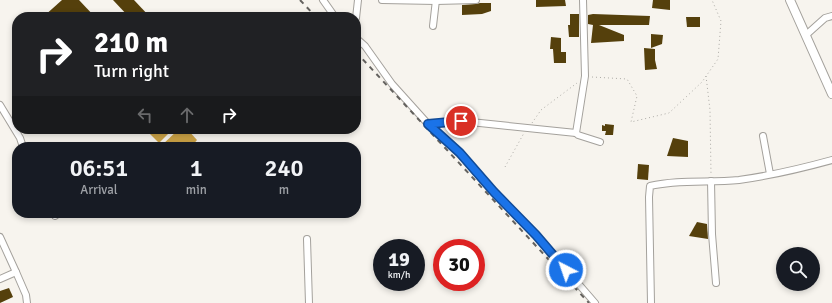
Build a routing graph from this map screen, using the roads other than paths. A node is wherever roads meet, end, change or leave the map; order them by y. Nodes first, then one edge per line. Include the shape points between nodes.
1 (323, 0) edge
2 (358, 0) edge
3 (382, 0) edge
4 (476, 0) edge
5 (583, 0) edge
6 (790, 0) edge
7 (436, 1) edge
8 (331, 12) edge
9 (357, 12) edge
10 (832, 16) edge
11 (433, 26) dead end
12 (806, 35) junction
13 (361, 43) edge
14 (832, 94) edge
15 (0, 105) edge
16 (428, 124) junction
17 (12, 125) edge
18 (576, 133) junction
19 (763, 136) dead end
20 (600, 142) dead end
21 (832, 160) edge
22 (770, 174) junction
23 (712, 181) junction
24 (0, 237) edge
25 (306, 239) dead end
26 (16, 272) junction
27 (0, 279) edge
28 (716, 283) dead end
29 (27, 303) edge
30 (309, 303) edge
31 (595, 303) edge
32 (651, 303) edge

1 - 8 street
2 - 9 street
3 - 7 street
4 - 7 street
5 - 18 street via 585,76
6 - 12 main road
7 - 11 street
10 - 12 street via 825,18
12 - 14 main road
13 - 16 street via 392,84
15 - 17 street
16 - 18 street via 461,121
16 - 31 street via 460,153
18 - 20 street via 578,136
19 - 22 street
21 - 22 street
22 - 23 street
23 - 28 street via 712,234
23 - 32 street via 665,182 650,186 648,197
24 - 26 street
25 - 30 street
26 - 27 street
26 - 29 street

